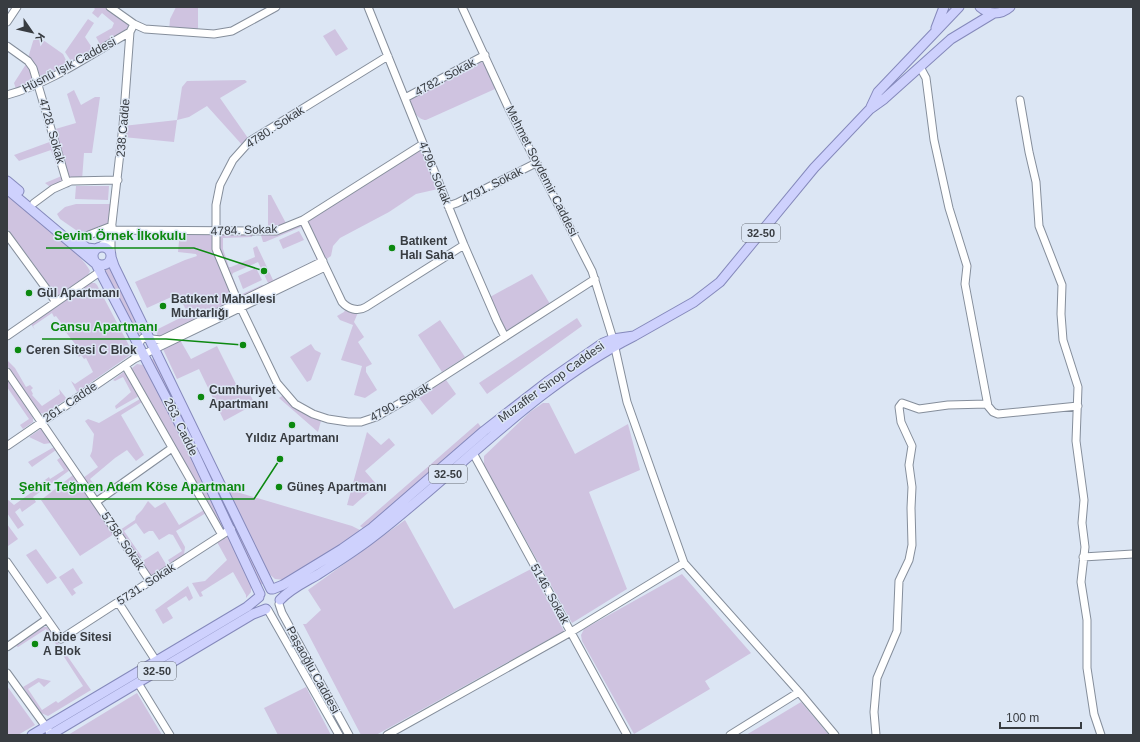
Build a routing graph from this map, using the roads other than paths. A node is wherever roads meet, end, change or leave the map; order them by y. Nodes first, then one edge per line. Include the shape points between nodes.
1 (17, 7) edge
2 (110, 7) edge
3 (276, 7) edge
4 (368, 7) edge
5 (462, 7) edge
6 (944, 7) edge
7 (959, 7) edge
8 (980, 7) edge
9 (1010, 7) edge
10 (994, 14) junction
11 (7, 22) edge
12 (134, 24) junction
13 (130, 32) junction
14 (933, 34) junction
15 (7, 46) edge
16 (485, 55) junction
17 (388, 56) junction
18 (920, 67) junction
19 (39, 82) junction
20 (7, 95) edge
21 (405, 98) junction
22 (1020, 100) dead end
23 (870, 108) junction
24 (423, 144) junction
25 (536, 163) junction
26 (118, 180) junction
27 (7, 181) edge
28 (67, 183) junction
29 (7, 189) edge
30 (34, 203) junction
31 (448, 206) junction
32 (303, 220) junction
33 (112, 229) junction
34 (215, 232) junction
35 (7, 234) edge
36 (76, 240) junction
37 (464, 245) junction
38 (98, 248) junction
39 (111, 256) junction
40 (324, 264) junction
41 (98, 266) junction
42 (595, 279) junction
43 (56, 302) junction
44 (239, 305) junction
45 (7, 336) edge
46 (505, 337) junction
47 (149, 338) junction
48 (139, 343) junction
49 (614, 343) junction
50 (155, 350) junction
51 (145, 354) junction
52 (134, 359) junction
53 (125, 365) junction
54 (7, 372) edge
55 (987, 404) junction
56 (1078, 406) junction
57 (41, 422) junction
58 (7, 446) edge
59 (172, 448) junction
60 (473, 453) junction
61 (96, 502) junction
62 (231, 529) junction
63 (222, 535) junction
64 (1133, 554) edge
65 (1083, 557) junction
66 (7, 562) edge
67 (684, 564) junction
68 (150, 581) junction
69 (272, 589) junction
70 (259, 596) junction
71 (118, 602) junction
72 (280, 602) junction
73 (267, 609) junction
74 (47, 619) junction
75 (571, 632) junction
76 (7, 647) edge
77 (156, 661) junction
78 (7, 673) edge
79 (138, 683) junction
80 (800, 692) junction
81 (49, 732) edge
82 (32, 735) edge
83 (170, 735) edge
84 (339, 735) edge
85 (349, 735) edge
86 (387, 735) edge
87 (627, 735) edge
88 (730, 735) edge
89 (836, 735) edge
90 (876, 735) edge
91 (1101, 735) edge

1 - 11 street
2 - 12 street
3 - 12 street via 222,33 161,31 145,29
4 - 17 street, 4796. Sokak
5 - 16 street, Mehmet Soydemir Caddesi
6 - 14 main road
7 - 14 main road, 32-50
8 - 10 main road
9 - 10 main road
10 - 18 main road, 32-50 via 951,39
12 - 13 street, 238.Cadde
13 - 19 street, Hüsnü Işık Caddesi
13 - 26 street, 238.Cadde
14 - 23 main road, 32-50 via 878,92
15 - 19 street, 4728. Sokak via 31,64
16 - 21 street, 4782. Sokak
16 - 25 street, Mehmet Soydemir Caddesi
17 - 21 street, 4796. Sokak
17 - 34 street, 4780. Sokak via 257,137 239,152 228,167 220,185
18 - 23 main road, 32-50 via 884,100
18 - 55 street via 926,78 934,140 948,203 967,266 965,284
19 - 20 street, Hüsnü Işık Caddesi
19 - 28 street, 4728. Sokak
21 - 24 street, 4796. Sokak
22 - 56 street via 1036,182 1040,231 1062,285 1063,340 1076,381
23 - 49 main road, Muzaffer Sinop Caddesi / 32-50 via 814,168 720,282 694,302 634,336
24 - 31 street, 4796. Sokak
24 - 32 street, 4784. Sokak
25 - 31 street, 4791. Sokak
25 - 42 street, Mehmet Soydemir Caddesi
26 - 28 street via 78,180
26 - 33 street, 238.Cadde
27 - 30 main road
28 - 30 street via 53,189
29 - 41 main road, 263. Cadde
30 - 36 main road
31 - 37 street, 4796. Sokak
32 - 34 street, 4784. Sokak via 276,231
32 - 40 street
33 - 34 street, 4784. Sokak
33 - 36 street
33 - 38 street via 106,242
33 - 39 street, 238.Cadde
34 - 44 street, 4780. Sokak via 220,260
35 - 43 street
36 - 38 main road via 87,248
37 - 40 street via 359,310 344,304
37 - 46 street, 4796. Sokak
38 - 39 main road via 108,249
38 - 41 main road via 93,254
39 - 41 main road via 106,265
39 - 47 main road, 263. Cadde
40 - 44 street, 261. Cadde
41 - 43 street
41 - 48 main road, 263. Cadde
42 - 46 street, 4790. Sokak
42 - 49 street, Mehmet Soydemir Caddesi
43 - 45 street
44 - 46 street, 4790. Sokak via 283,392 303,409 337,421 365,421 383,414
44 - 47 street, 261. Cadde via 160,340
44 - 50 street, 261. Cadde
47 - 48 street, 261. Cadde via 143,338
47 - 50 main road, 263. Cadde
48 - 51 main road, 263. Cadde
48 - 52 street
49 - 60 main road, Muzaffer Sinop Caddesi / 32-50 via 542,396
49 - 67 street, Mehmet Soydemir Caddesi via 620,378 634,425
49 - 69 main road, Muzaffer Sinop Caddesi / 32-50 via 603,343 528,396 360,537 282,586
50 - 51 street, 261. Cadde
50 - 69 main road, 263. Cadde
51 - 52 street, 261. Cadde
51 - 62 main road, 263. Cadde
52 - 53 street, 261. Cadde
53 - 57 street, 261. Cadde
53 - 59 street
54 - 57 street, 5758. Sokak
55 - 56 street via 998,414
55 - 90 street via 919,409 902,403 899,407 901,422 912,446 909,465 912,487 912,545 909,560 899,581 897,631 877,678 874,712
56 - 65 street via 1076,441 1084,492
57 - 58 street, 261. Cadde
57 - 61 street, 5758. Sokak
59 - 61 street
59 - 63 street
60 - 72 main road, Muzaffer Sinop Caddesi / 32-50 via 373,537 290,592
60 - 75 street, 5146. Sokak
61 - 68 street, 5758. Sokak
62 - 63 street, 5731. Sokak
62 - 70 main road, 263. Cadde
63 - 68 street, 5731. Sokak
64 - 65 street
65 - 91 street via 1081,582 1087,620 1087,668 1094,714
66 - 74 street
67 - 75 street
67 - 80 street
68 - 71 street, 5731. Sokak
69 - 70 main road via 263,590
69 - 72 main road via 278,593
70 - 73 main road via 259,603
70 - 77 main road, 32-50 via 247,607
71 - 74 street, 5731. Sokak via 61,639
71 - 77 street
72 - 73 main road via 274,609
72 - 85 street, Paşaoğlu Caddesi via 282,613
73 - 79 main road, 32-50 via 253,614
73 - 84 street, Paşaoğlu Caddesi
74 - 76 street
75 - 86 street
75 - 87 street, 5146. Sokak
77 - 81 main road, 32-50
78 - 81 street
79 - 81 main road, 32-50
79 - 83 street
80 - 88 street
80 - 89 street
81 - 82 main road, 32-50

